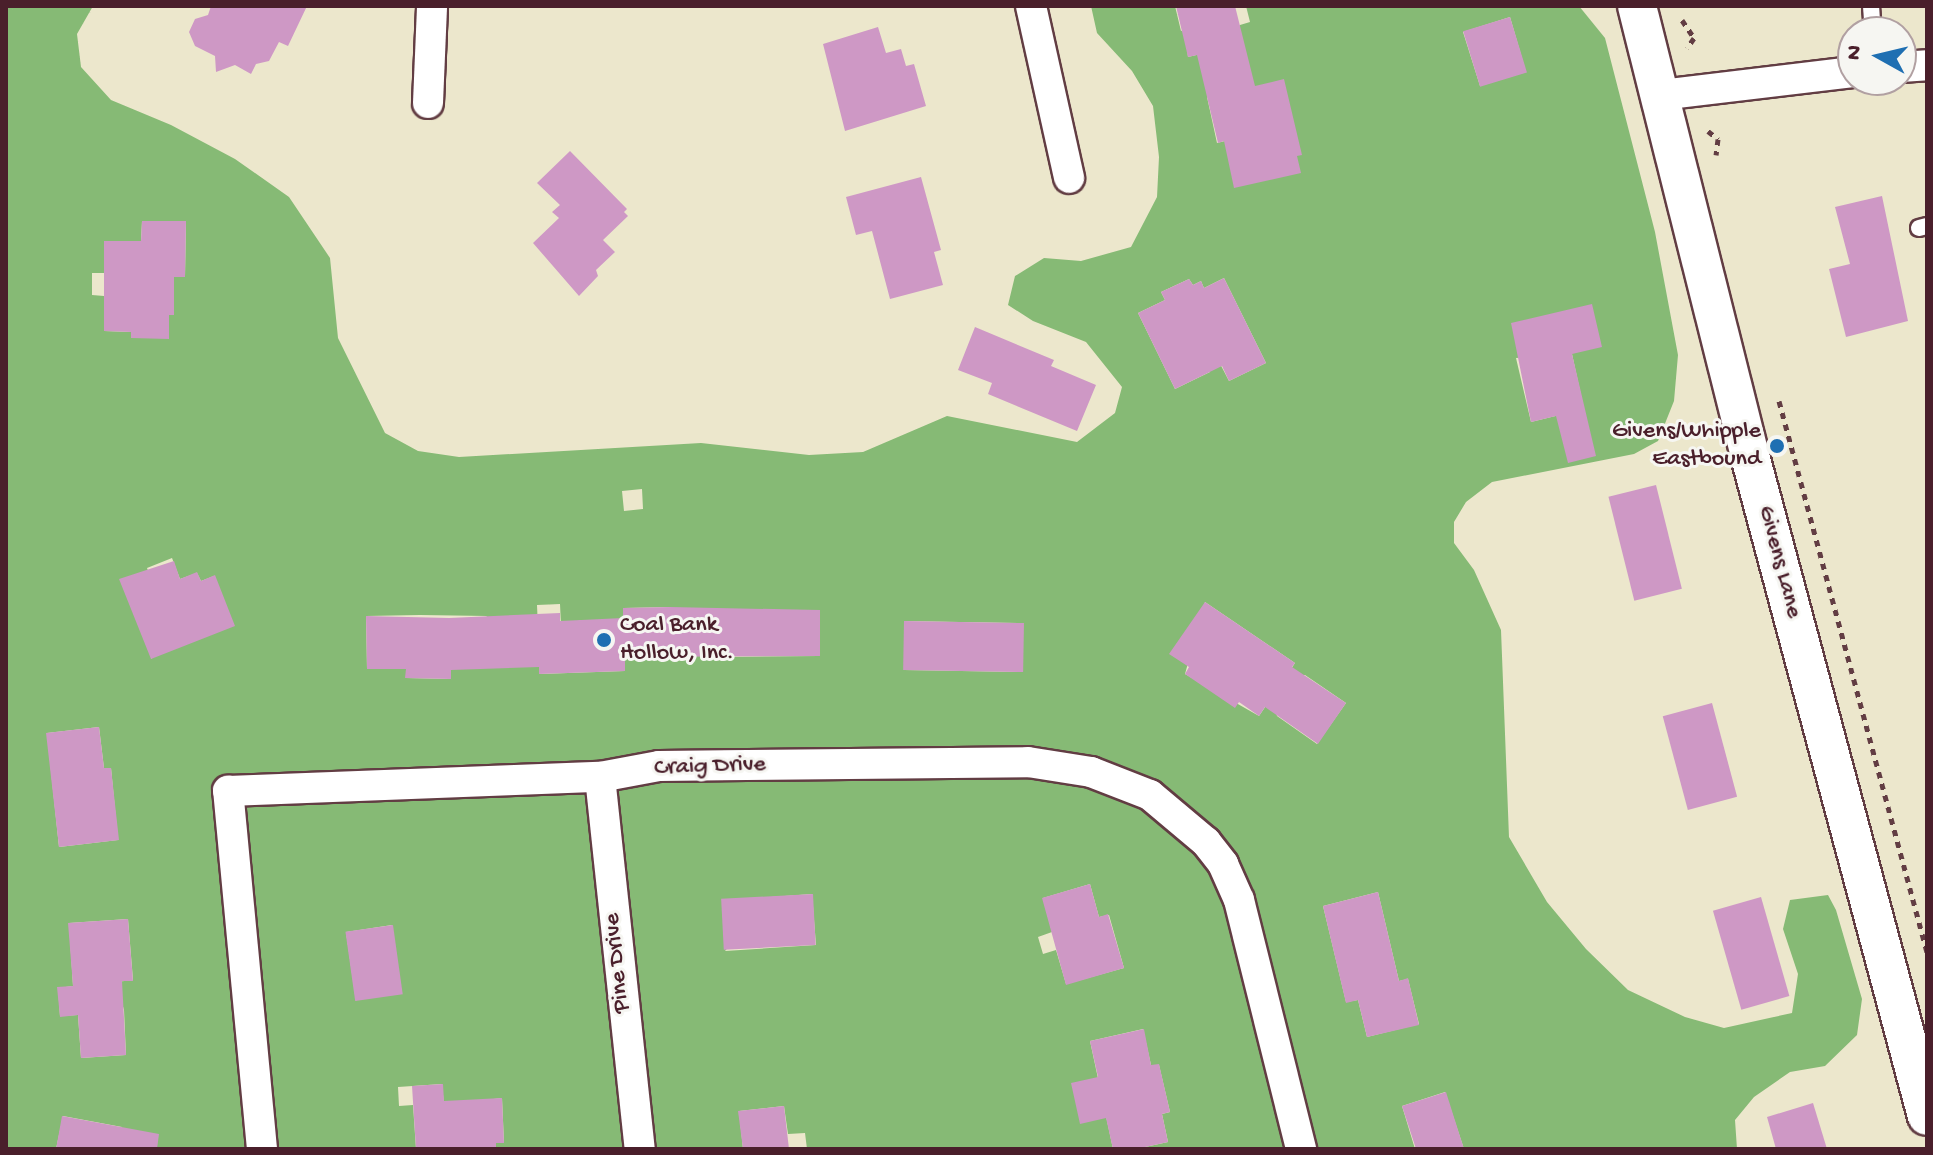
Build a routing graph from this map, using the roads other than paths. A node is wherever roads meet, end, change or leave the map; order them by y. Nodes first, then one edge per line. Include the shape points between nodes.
1 (432, 6) edge
2 (1031, 6) edge
3 (1637, 6) edge
4 (1837, 74) edge
5 (1660, 95) junction
6 (428, 103) dead end
7 (1069, 178) dead end
8 (600, 777) junction
9 (1927, 1116) edge
10 (262, 1149) edge
11 (640, 1149) edge
12 (1301, 1149) edge

1 - 6 street
2 - 7 street
3 - 5 street, Givens Lane
4 - 5 street
5 - 9 street, Givens Lane via 1750,456
8 - 10 street, Craig Drive via 228,791
8 - 11 street, Pine Drive
8 - 12 street, Craig Drive via 659,766 1028,762 1091,772 1150,795 1206,842 1239,900

